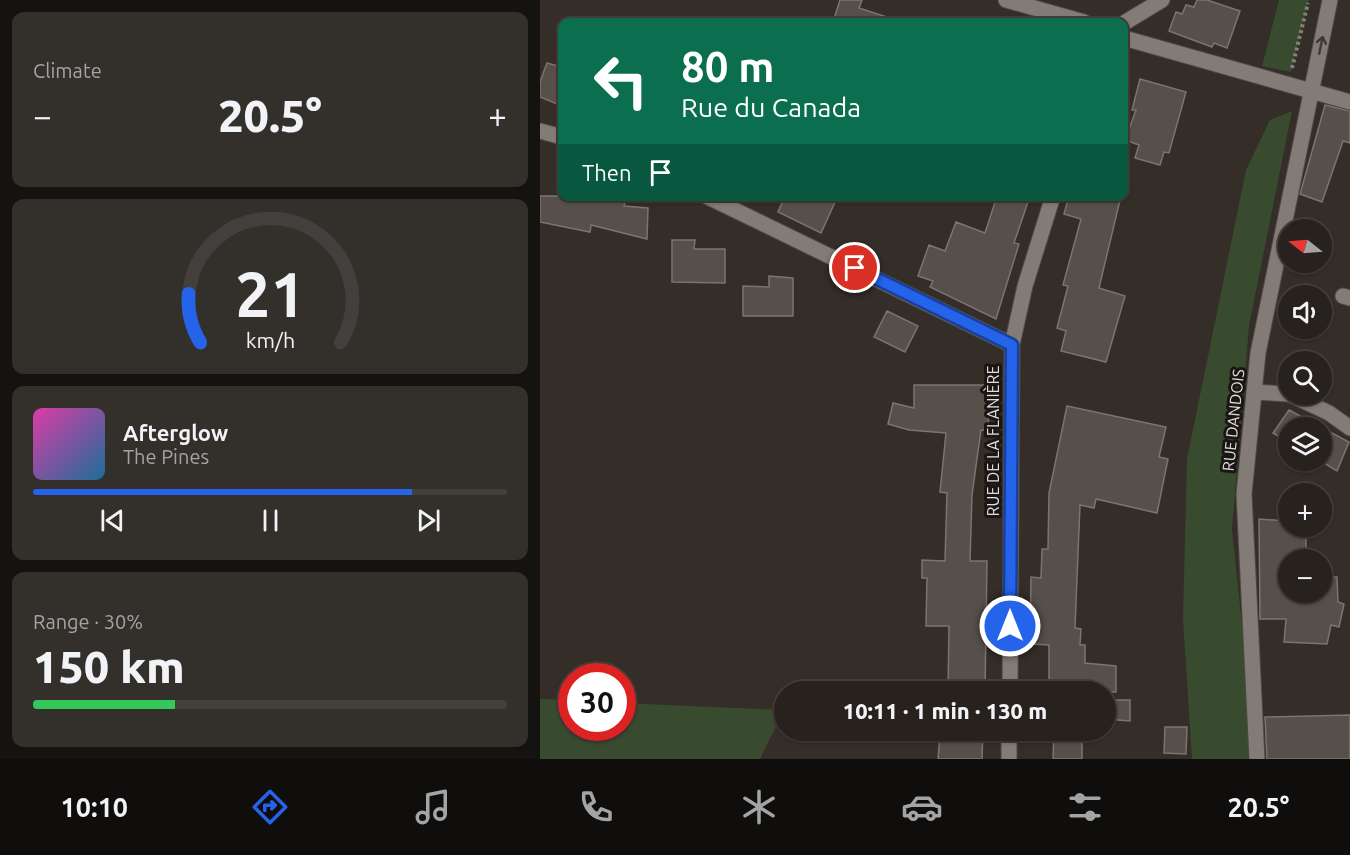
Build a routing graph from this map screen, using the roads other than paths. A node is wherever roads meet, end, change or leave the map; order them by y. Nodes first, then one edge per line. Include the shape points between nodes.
1 (1006, 0) edge
2 (1162, 0) edge
3 (1330, 0) edge
4 (1070, 18) edge
5 (1128, 21) edge
6 (1128, 39) edge
7 (1311, 89) junction
8 (1350, 102) edge
9 (540, 131) edge
10 (558, 135) edge
11 (716, 201) edge
12 (1052, 201) edge
13 (1012, 345) junction
14 (1254, 392) junction
15 (1278, 393) edge
16 (1312, 405) edge
17 (1350, 428) edge
18 (1010, 681) edge
19 (1009, 741) edge
20 (1009, 759) edge
21 (1257, 759) edge

1 - 4 street
2 - 5 street
7 -> 3 street, RUE DANDOIS
6 - 7 street
7 - 8 street
7 - 14 street, RUE DANDOIS via 1258,353
9 - 10 street
11 - 13 street
12 - 13 street, RUE DE LA FLANIÈRE
13 - 18 street, RUE DE LA FLANIÈRE
14 - 15 street
14 - 21 street, RUE DANDOIS via 1244,494
16 - 17 street
19 - 20 street

